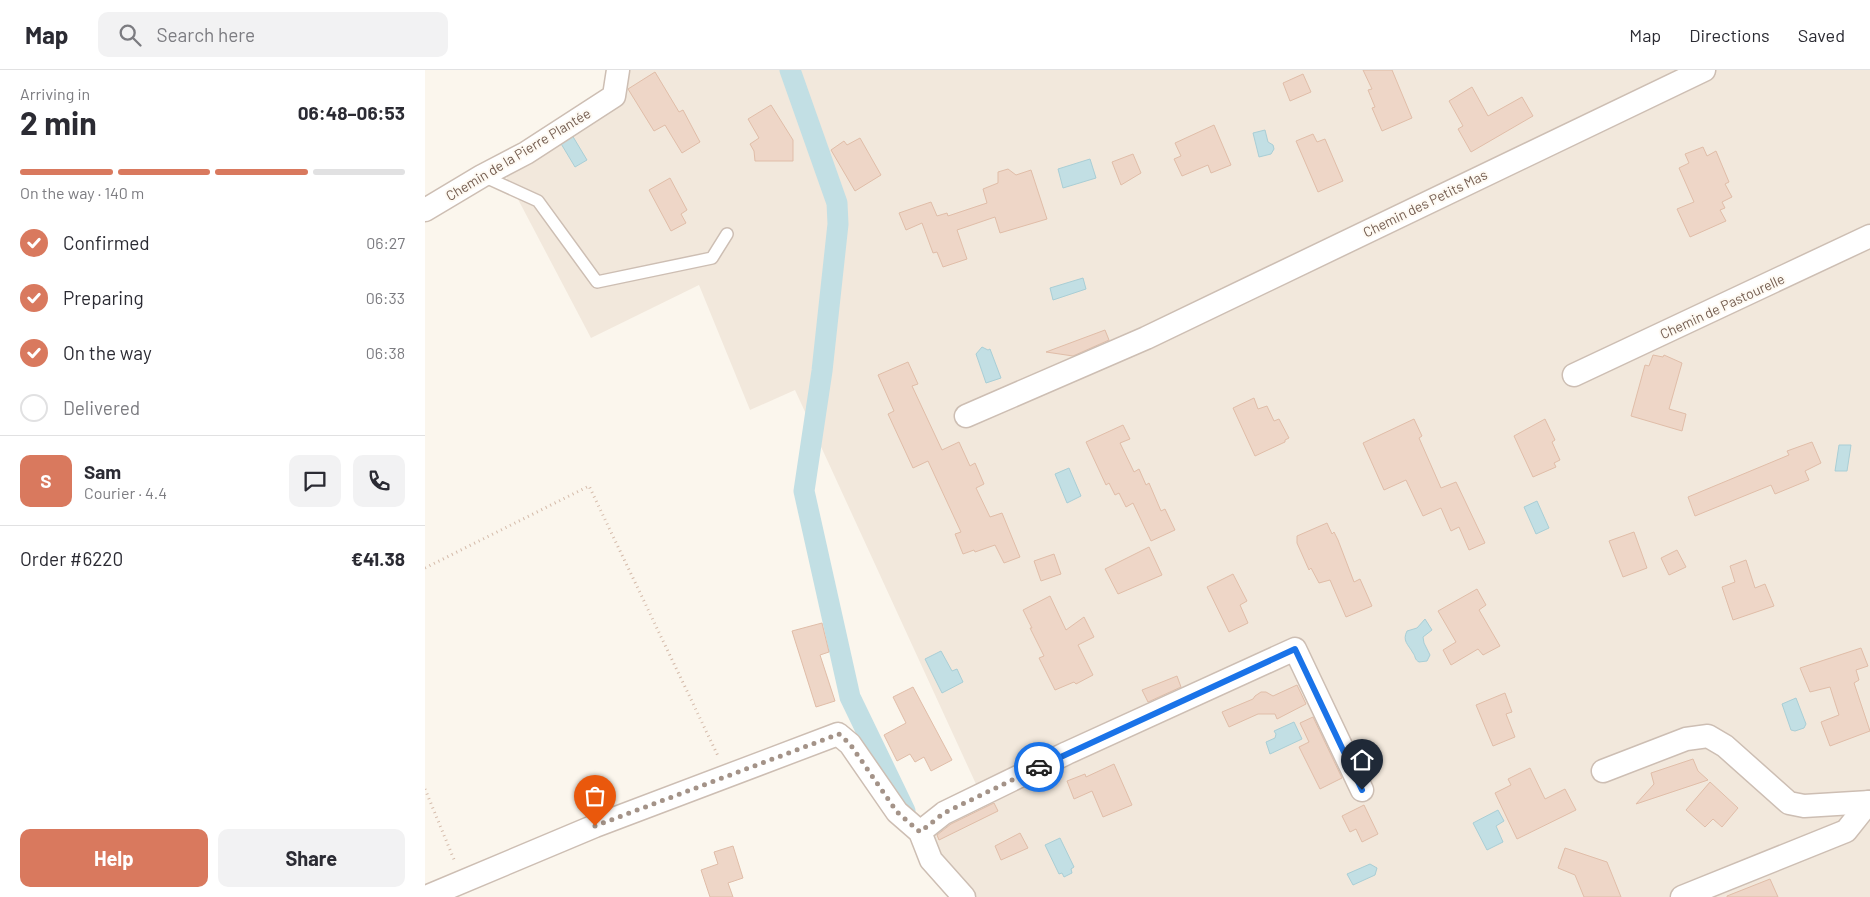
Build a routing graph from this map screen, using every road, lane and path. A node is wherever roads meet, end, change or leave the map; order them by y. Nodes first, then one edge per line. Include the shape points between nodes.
1 (618, 70) edge
2 (1704, 70) edge
3 (482, 176) junction
4 (425, 210) edge
5 (727, 234) dead end
6 (1870, 236) edge
7 (1574, 375) dead end
8 (966, 416) dead end
9 (425, 568) edge
10 (1603, 771) dead end
11 (727, 775) junction
12 (425, 790) edge
13 (1362, 790) dead end
14 (1870, 802) edge
15 (920, 832) junction
16 (463, 882) junction
17 (426, 897) edge
18 (964, 897) edge
19 (1682, 897) edge

1 - 3 street, Chemin de la Pierre Plantée via 614,96 526,153
2 - 8 street, Chemin des Petits Mas via 1146,338
3 - 4 street, Chemin de la Pierre Plantée
3 - 5 lane via 538,201 597,282 712,258
6 - 7 street, Chemin de Pastourelle
9 - 11 path via 589,486
10 - 14 street via 1686,739 1708,736 1725,746 1789,803 1804,806
11 - 15 street via 839,734 850,744 897,812
11 - 16 street
12 - 16 path
13 - 15 street via 1295,649 944,813
14 - 19 street via 1846,831
15 - 18 street via 931,860
16 - 17 street

